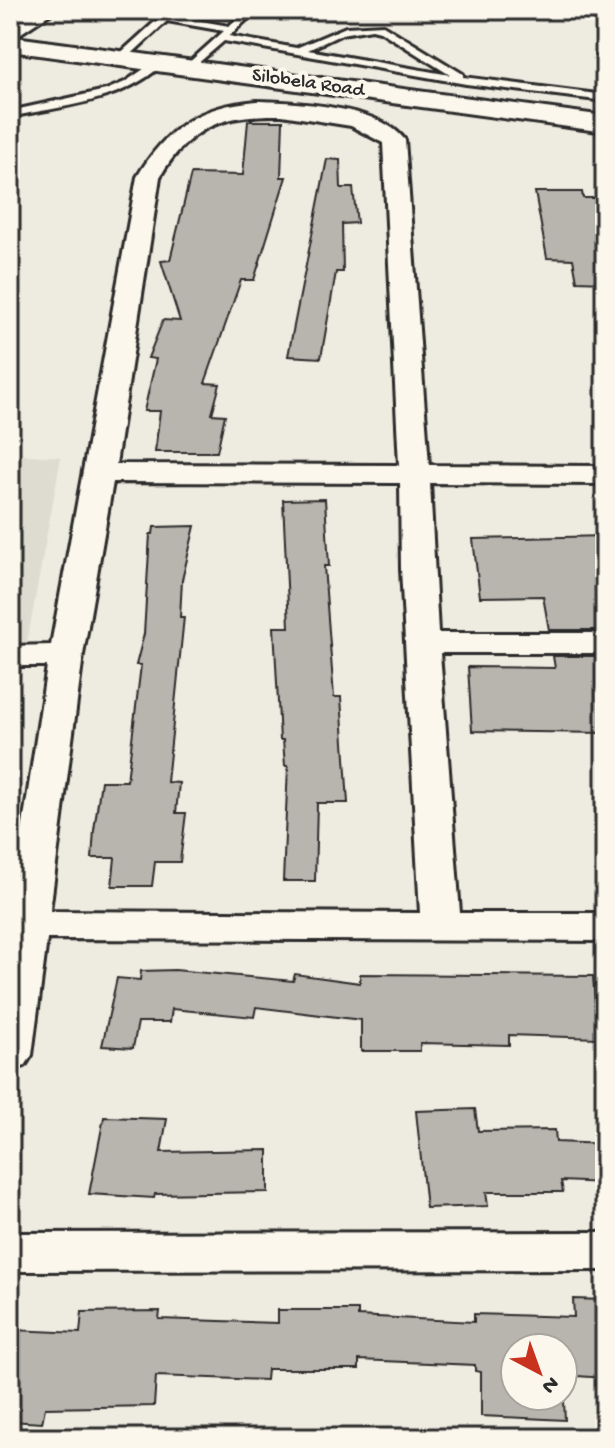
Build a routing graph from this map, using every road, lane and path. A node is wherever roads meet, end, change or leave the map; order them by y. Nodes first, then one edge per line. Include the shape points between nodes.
1 (44, 10) edge
2 (174, 10) edge
3 (252, 10) edge
4 (165, 18) junction
5 (231, 29) junction
6 (10, 31) edge
7 (221, 38) junction
8 (10, 44) edge
9 (297, 52) junction
10 (120, 59) junction
11 (158, 64) junction
12 (189, 68) junction
13 (466, 81) junction
14 (312, 85) junction
15 (605, 98) edge
16 (291, 109) junction
17 (10, 114) edge
18 (605, 124) edge
19 (100, 473) junction
20 (415, 475) junction
21 (605, 475) edge
22 (423, 643) junction
23 (605, 643) edge
24 (66, 655) junction
25 (10, 656) edge
26 (20, 926) edge
27 (441, 927) junction
28 (605, 927) edge
29 (10, 1055) edge
30 (605, 1251) edge
31 (10, 1252) edge

1 - 6 street
2 - 4 lane
3 - 5 lane
4 - 5 lane
4 - 10 lane
5 - 7 lane
7 - 9 lane
7 - 12 lane
8 - 10 street, Silobela Road
9 - 13 lane
9 - 13 lane via 354,27 372,25
10 - 11 street, Silobela Road
11 - 12 street, Silobela Road
11 - 17 lane via 109,92
12 - 14 street, Silobela Road
13 - 15 lane
14 - 16 street
14 - 18 street, Silobela Road
16 - 19 street via 213,114 148,174
16 - 20 street via 360,122 394,140
19 - 20 street
19 - 24 street
20 - 21 street
20 - 22 street
22 - 23 street
22 - 27 street
24 - 25 street
24 - 26 street
26 - 27 street
26 - 29 street
27 - 28 street
30 - 31 street

